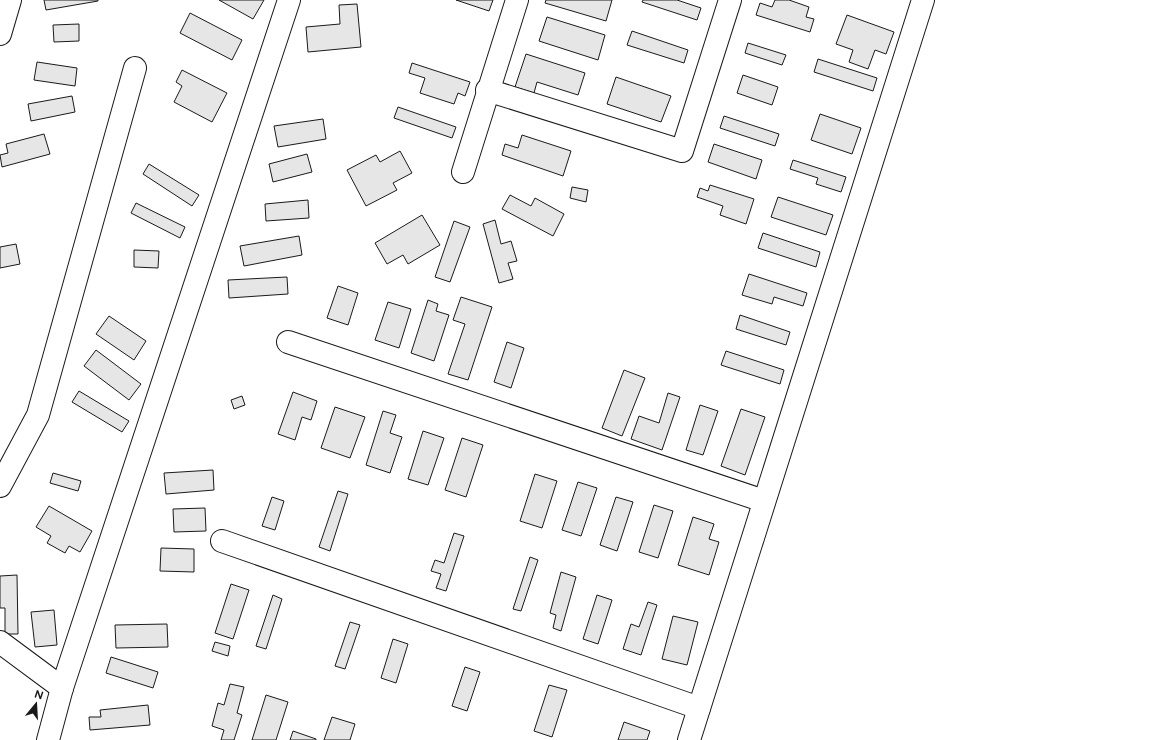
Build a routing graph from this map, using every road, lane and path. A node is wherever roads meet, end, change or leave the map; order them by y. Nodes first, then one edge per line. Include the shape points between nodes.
1 (10, 0) edge
2 (289, 0) edge
3 (517, 0) edge
4 (730, 0) edge
5 (923, 0) edge
6 (0, 34) edge
7 (135, 68) dead end
8 (487, 90) junction
9 (463, 172) dead end
10 (288, 342) dead end
11 (0, 486) edge
12 (764, 501) junction
13 (222, 541) dead end
14 (0, 642) edge
15 (62, 688) junction
16 (699, 708) junction
17 (48, 740) edge
18 (689, 740) edge

1 - 6 lane
2 - 15 lane
3 - 8 lane
4 - 8 lane via 682,151
5 - 12 lane
7 - 11 lane via 38,415
8 - 9 lane
10 - 12 lane
12 - 16 lane
13 - 16 lane
14 - 15 lane
15 - 17 lane
16 - 18 lane

